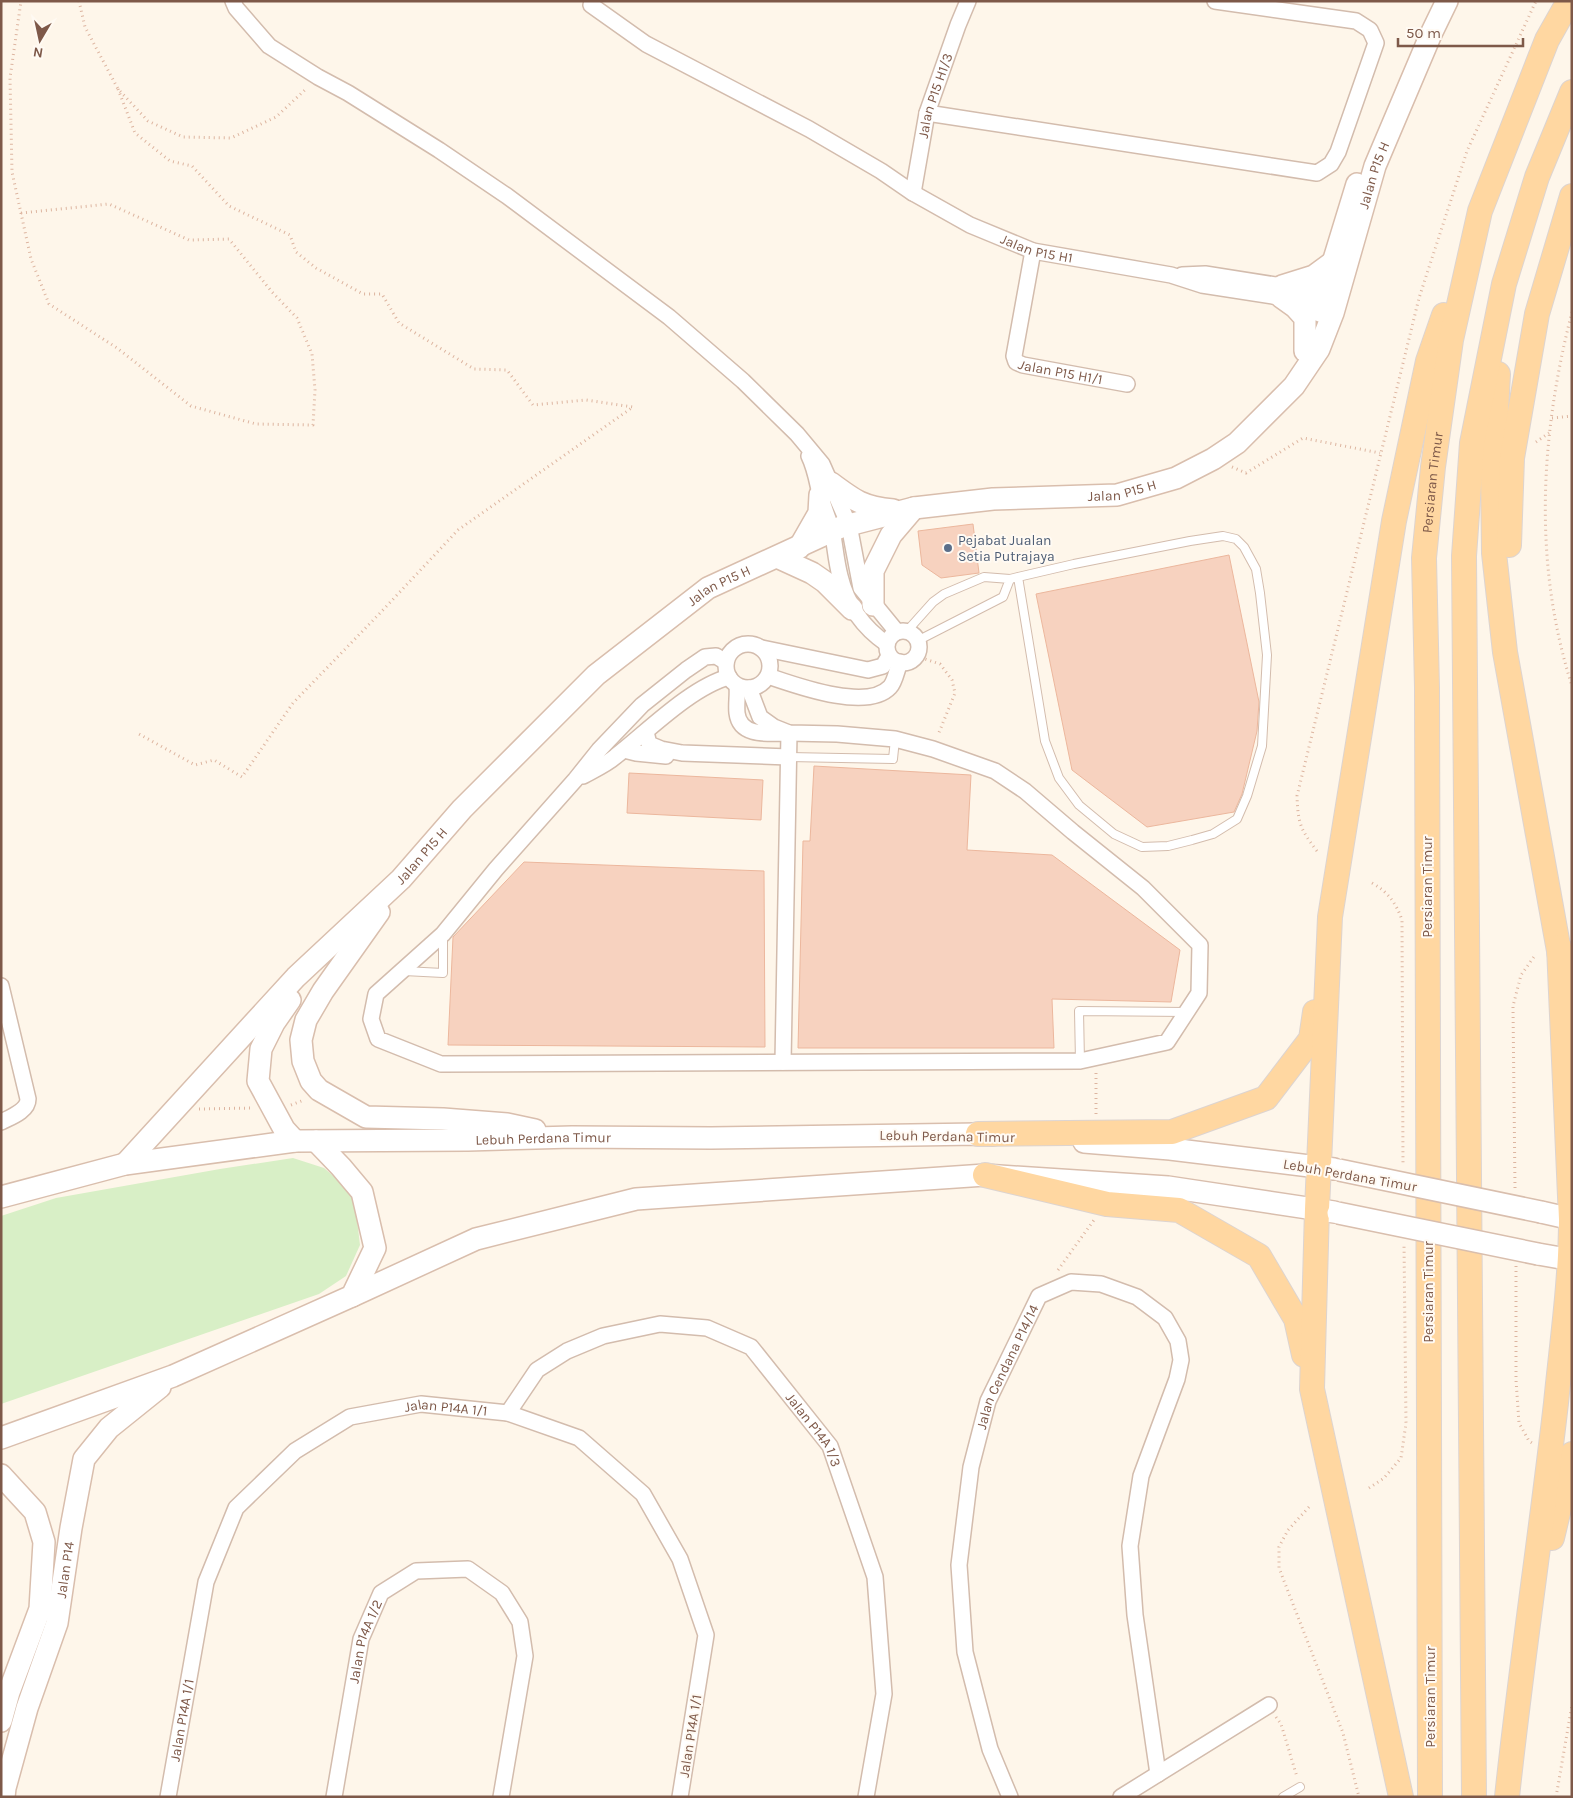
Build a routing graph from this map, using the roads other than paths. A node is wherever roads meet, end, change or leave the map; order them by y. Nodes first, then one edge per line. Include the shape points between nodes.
1 (233, 1) edge
2 (968, 1) edge
3 (1215, 1) edge
4 (1431, 1) edge
5 (1447, 1) edge
6 (1569, 1) edge
7 (591, 5) dead end
8 (1572, 92) edge
9 (927, 113) junction
10 (913, 193) junction
11 (1572, 196) edge
12 (1480, 211) junction
13 (1033, 251) junction
14 (1333, 262) junction
15 (1504, 284) junction
16 (1281, 292) junction
17 (1330, 299) junction
18 (1305, 351) junction
19 (1127, 384) dead end
20 (1238, 443) junction
21 (826, 489) junction
22 (909, 510) junction
23 (840, 528) junction
24 (798, 548) junction
25 (777, 557) junction
26 (1014, 578) junction
27 (862, 607) junction
28 (902, 646) junction
29 (762, 648) junction
30 (1505, 652) junction
31 (726, 662) junction
32 (768, 676) junction
33 (738, 684) junction
34 (646, 732) junction
35 (789, 733) junction
36 (895, 739) junction
37 (624, 750) junction
38 (682, 753) junction
39 (789, 756) junction
40 (575, 780) junction
41 (401, 878) junction
42 (1330, 917) junction
43 (443, 934) junction
44 (1559, 947) junction
45 (321, 955) junction
46 (403, 971) junction
47 (1, 986) edge
48 (1186, 1012) junction
49 (1572, 1040) edge
50 (1080, 1061) junction
51 (783, 1062) junction
52 (1, 1122) edge
53 (978, 1134) junction
54 (572, 1137) junction
55 (305, 1141) junction
56 (124, 1164) junction
57 (1329, 1169) junction
58 (985, 1175) junction
59 (1, 1197) edge
60 (1328, 1211) junction
61 (1572, 1219) edge
62 (1572, 1260) edge
63 (352, 1296) junction
64 (174, 1376) junction
65 (1312, 1389) junction
66 (508, 1413) junction
67 (1, 1438) edge
68 (1572, 1454) edge
69 (1, 1475) edge
70 (1519, 1681) junction
71 (1269, 1705) road end
72 (1, 1721) edge
73 (1158, 1774) junction
74 (1300, 1787) road end
75 (4, 1797) edge
76 (168, 1797) edge
77 (334, 1797) edge
78 (501, 1797) edge
79 (680, 1797) edge
80 (866, 1797) edge
81 (1010, 1797) edge
82 (1121, 1797) edge
83 (1283, 1797) edge
84 (1401, 1797) edge
85 (1430, 1797) edge
86 (1474, 1797) edge
87 (1507, 1797) edge

1 - 21 street via 269,46 440,150 585,253 684,330 797,434
2 - 9 street, Jalan P15 H1/3
3 - 9 street via 1356,21 1370,30 1376,43 1331,164 1316,173
4 - 14 main road, Jalan P15 H via 1364,161
5 - 17 main road, Jalan P15 H via 1375,166
6 - 12 main road, Persiaran Timur via 1546,40
7 - 10 street, Jalan P15 H1 via 646,44 809,128
8 - 15 main road via 1537,177
9 - 10 street, Jalan P15 H1/3
10 - 13 street, Jalan P15 H1 via 970,225
11 - 30 main road via 1537,314 1512,458
12 - 42 main road via 1428,361 1394,521
12 - 85 main road, Persiaran Timur via 1451,340 1424,558
13 - 16 street, Jalan P15 H1 via 1171,275 1204,274
13 - 19 street, Jalan P15 H1/1 via 1014,356 1016,362
14 - 16 main road via 1314,276
14 - 17 main road, Jalan P15 H
15 - 30 main road via 1493,470 1494,553
15 - 86 main road via 1472,443 1464,556
16 - 17 street, Jalan P15 H1
16 - 18 main road via 1305,318
17 - 18 main road, Jalan P15 H via 1320,313
17 - 20 main road, Jalan P15 H via 1320,349 1294,386
18 - 20 main road, Jalan P15 H
20 - 22 main road, Jalan P15 H via 1176,478 1117,495 993,499
21 - 22 main road via 874,508
21 - 23 street
21 - 24 main road via 819,513
22 - 23 main road, Jalan P15 H
22 - 27 main road via 891,535 873,571
23 - 24 main road, Jalan P15 H
23 - 27 street via 860,588
23 - 27 street via 840,576
24 - 25 main road, Jalan P15 H
25 - 27 main road via 812,573
25 - 41 main road, Jalan P15 H via 708,588 596,675 462,809
26 - 26 lane via 1223,536 1236,539 1244,547 1256,570 1267,655 1262,746 1248,796 1237,819 1213,834 1168,846 1142,847 1114,834 1079,805 1059,778 1045,741
26 - 28 lane via 1004,597
26 - 28 lane via 984,577 944,594 933,602
27 - 28 street
27 - 28 street via 857,617 872,634
28 - 29 street via 883,666 868,670
28 - 32 street via 890,687 873,697 839,696
29 - 31 street via 740,645 733,649
29 - 32 street via 770,661
30 - 44 main road
31 - 33 street via 726,672
31 - 40 street via 716,656 705,657 686,670 642,705
32 - 33 street via 756,687
33 - 34 street via 718,680 696,692
33 - 35 street via 760,717
33 - 35 street via 740,724 747,730 762,733
34 - 37 street
34 - 38 street via 648,744
35 - 36 street
35 - 39 street
36 - 39 lane via 893,759
36 - 48 street via 995,771 1025,791 1143,888 1200,945 1199,993
37 - 38 street via 663,756
37 - 40 street
38 - 39 street
39 - 51 street
40 - 43 street
41 - 45 main road, Jalan P15 H
41 - 54 main road via 322,991 306,1020 301,1040 303,1061 311,1081 319,1090 366,1117 506,1124
42 - 53 main road via 1311,1039 1266,1098 1172,1132
42 - 57 main road
43 - 46 street
43 - 46 lane via 443,973
44 - 49 main road
44 - 61 main road
45 - 55 main road, Jalan P15 H via 274,1023 261,1049 258,1081 284,1129
45 - 56 main road, Jalan P15 H via 296,977
46 - 51 street via 376,994 371,1019 378,1039 441,1064
47 - 52 street via 28,1104
48 - 50 street via 1167,1042
48 - 50 lane via 1079,1011
50 - 51 street
53 - 54 main road, Lebuh Perdana Timur
53 - 57 main road, Lebuh Perdana Timur via 1170,1149
54 - 55 main road, Lebuh Perdana Timur
55 - 56 main road, Lebuh Perdana Timur
55 - 63 main road, Jalan P15 H via 341,1167 362,1192 375,1248
56 - 59 main road, Lebuh Perdana Timur
57 - 60 main road
57 - 61 main road, Lebuh Perdana Timur, bridge
58 - 60 main road via 1168,1187
58 - 63 main road via 636,1199 476,1238
58 - 65 main road via 1107,1204 1179,1210 1259,1256 1296,1319
60 - 62 main road, bridge
60 - 65 main road
61 - 62 main road
62 - 70 main road
63 - 64 main road
64 - 67 main road
64 - 75 main road, Jalan P14 via 109,1428 84,1459 57,1623 27,1708
65 - 84 main road
66 - 76 street, Jalan P14A 1/1 via 421,1404 350,1417 295,1451 236,1508 206,1582
66 - 79 street, Jalan P14A 1/1 via 579,1438 642,1494 680,1559 706,1634
66 - 80 street, Jalan P14A 1/3 via 537,1370 567,1350 603,1336 660,1324 707,1328 751,1347 830,1446 875,1577 884,1694
68 - 70 main road
69 - 72 main road, Jalan P14 via 35,1512 44,1542 40,1609
70 - 87 main road
71 - 73 street
73 - 81 street, Jalan Cendana P14/14 via 1135,1615 1130,1546 1141,1476 1177,1379 1181,1360 1178,1341 1165,1318 1137,1297 1101,1284 1071,1282 1039,1296 988,1401 971,1467 959,1565 965,1652 990,1749
73 - 82 street
74 - 83 lane
77 - 78 street, Jalan P14A 1/2 via 361,1639 381,1593 416,1571 468,1569 502,1593 520,1622 525,1656

